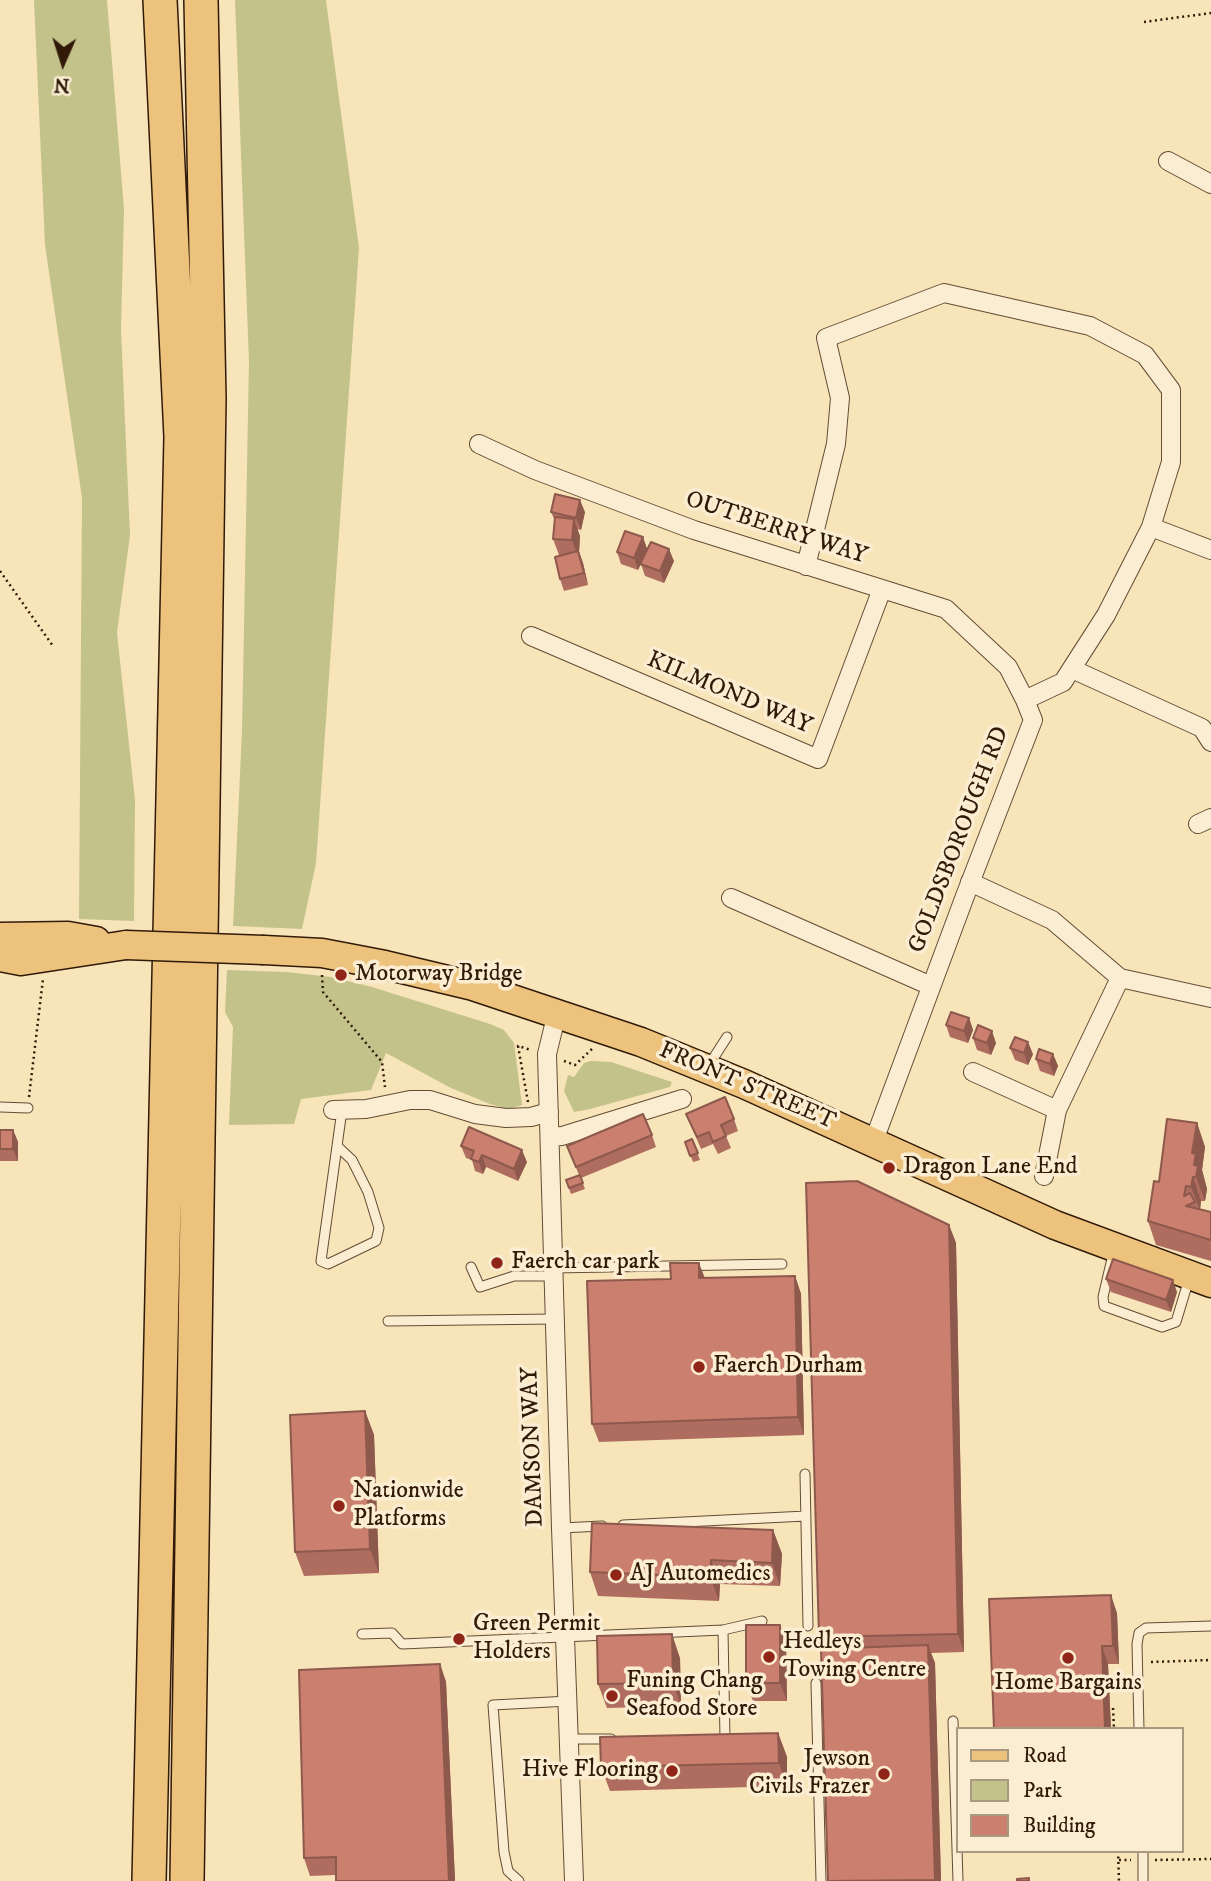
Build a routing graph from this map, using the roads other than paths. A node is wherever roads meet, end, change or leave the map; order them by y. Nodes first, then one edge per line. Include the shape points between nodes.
1 (160, 0) edge
2 (201, 0) edge
3 (1168, 162) dead end
4 (1211, 184) edge
5 (479, 444) dead end
6 (1152, 527) junction
7 (1211, 550) edge
8 (806, 566) junction
9 (882, 589) junction
10 (531, 636) dead end
11 (1072, 668) junction
12 (1026, 700) junction
13 (1211, 742) edge
14 (970, 882) junction
15 (731, 898) dead end
16 (0, 937) edge
17 (126, 945) junction
18 (0, 957) edge
19 (1120, 978) junction
20 (931, 986) junction
21 (1211, 998) edge
22 (557, 1013) junction
23 (727, 1037) dead end
24 (707, 1069) junction
25 (973, 1072) dead end
26 (682, 1099) dead end
27 (0, 1107) edge
28 (28, 1108) road end
29 (337, 1110) joint
30 (1057, 1110) junction
31 (549, 1112) junction
32 (550, 1137) junction
33 (873, 1143) junction
34 (337, 1146) junction
35 (1044, 1176) dead end
36 (1115, 1248) junction
37 (782, 1264) dead end
38 (471, 1268) dead end
39 (553, 1272) junction
40 (1201, 1279) edge
41 (554, 1319) junction
42 (388, 1321) dead end
43 (805, 1474) dead end
44 (806, 1516) junction
45 (561, 1528) junction
46 (762, 1621) dead end
47 (808, 1626) dead end
48 (1211, 1626) edge
49 (723, 1630) junction
50 (362, 1634) dead end
51 (566, 1638) junction
52 (816, 1683) dead end
53 (569, 1701) junction
54 (953, 1721) dead end
55 (1139, 1727) edge
56 (738, 1737) edge
57 (622, 1738) edge
58 (712, 1738) edge
59 (725, 1738) junction
60 (570, 1739) junction
61 (956, 1817) edge
62 (957, 1853) edge
63 (1143, 1856) edge
64 (149, 1881) edge
65 (187, 1881) edge
66 (519, 1881) edge
67 (574, 1881) edge
68 (821, 1881) edge
69 (958, 1881) edge
70 (1143, 1881) edge

1 - 64 highway via 181,437
2 - 65 highway via 209,398
3 - 4 street
5 - 8 street, OUTBERRY WAY via 670,520
6 - 7 street
6 - 8 street, GOLDSBOROUGH RD via 1171,462 1171,390 1145,355 1090,326 944,293 826,338 840,398 836,444
6 - 11 street, GOLDSBOROUGH RD
8 - 9 street, OUTBERRY WAY
9 - 10 street, KILMOND WAY via 818,759
9 - 12 street, OUTBERRY WAY via 946,610 1008,667
11 - 12 street, GOLDSBOROUGH RD via 1063,682
11 - 13 street via 1202,727
12 - 14 street, GOLDSBOROUGH RD via 1032,720
14 - 19 street via 1052,920
14 - 20 street, GOLDSBOROUGH RD
15 - 20 street
16 - 17 main road via 68,936
17 - 18 main road via 21,961
17 - 22 main road, FRONT STREET, bridge via 322,953 460,983
19 - 21 street
19 - 30 street
20 - 33 street, GOLDSBOROUGH RD
22 - 24 main road, FRONT STREET
22 - 31 street, DAMSON WAY via 547,1054
23 - 24 lane
24 - 33 main road, FRONT STREET
25 - 30 street
26 - 32 street
27 - 28 lane
29 - 31 street via 429,1100 506,1118
29 - 34 lane
30 - 35 street
31 - 32 street, DAMSON WAY
32 - 39 street, DAMSON WAY
33 - 36 main road, FRONT STREET
34 - 34 lane via 321,1261 328,1264 376,1241 379,1228 352,1160
36 - 40 main road, FRONT STREET
36 - 40 lane via 1104,1306 1162,1327 1176,1322
37 - 39 lane
38 - 39 lane via 480,1287 514,1276
39 - 41 street, DAMSON WAY
41 - 42 lane
41 - 45 street, DAMSON WAY
43 - 44 lane
44 - 45 lane
44 - 47 lane
45 - 51 street, DAMSON WAY
46 - 49 lane
48 - 55 lane via 1146,1628 1139,1633
49 - 51 lane
49 - 59 lane
50 - 51 lane via 392,1633 402,1644
51 - 53 street, DAMSON WAY
52 - 68 lane
53 - 60 street, DAMSON WAY
53 - 66 lane via 493,1705 504,1853 508,1871
54 - 61 lane
56 - 59 lane
57 - 60 lane
58 - 59 lane
60 - 67 street, DAMSON WAY
62 - 69 lane
63 - 70 lane

